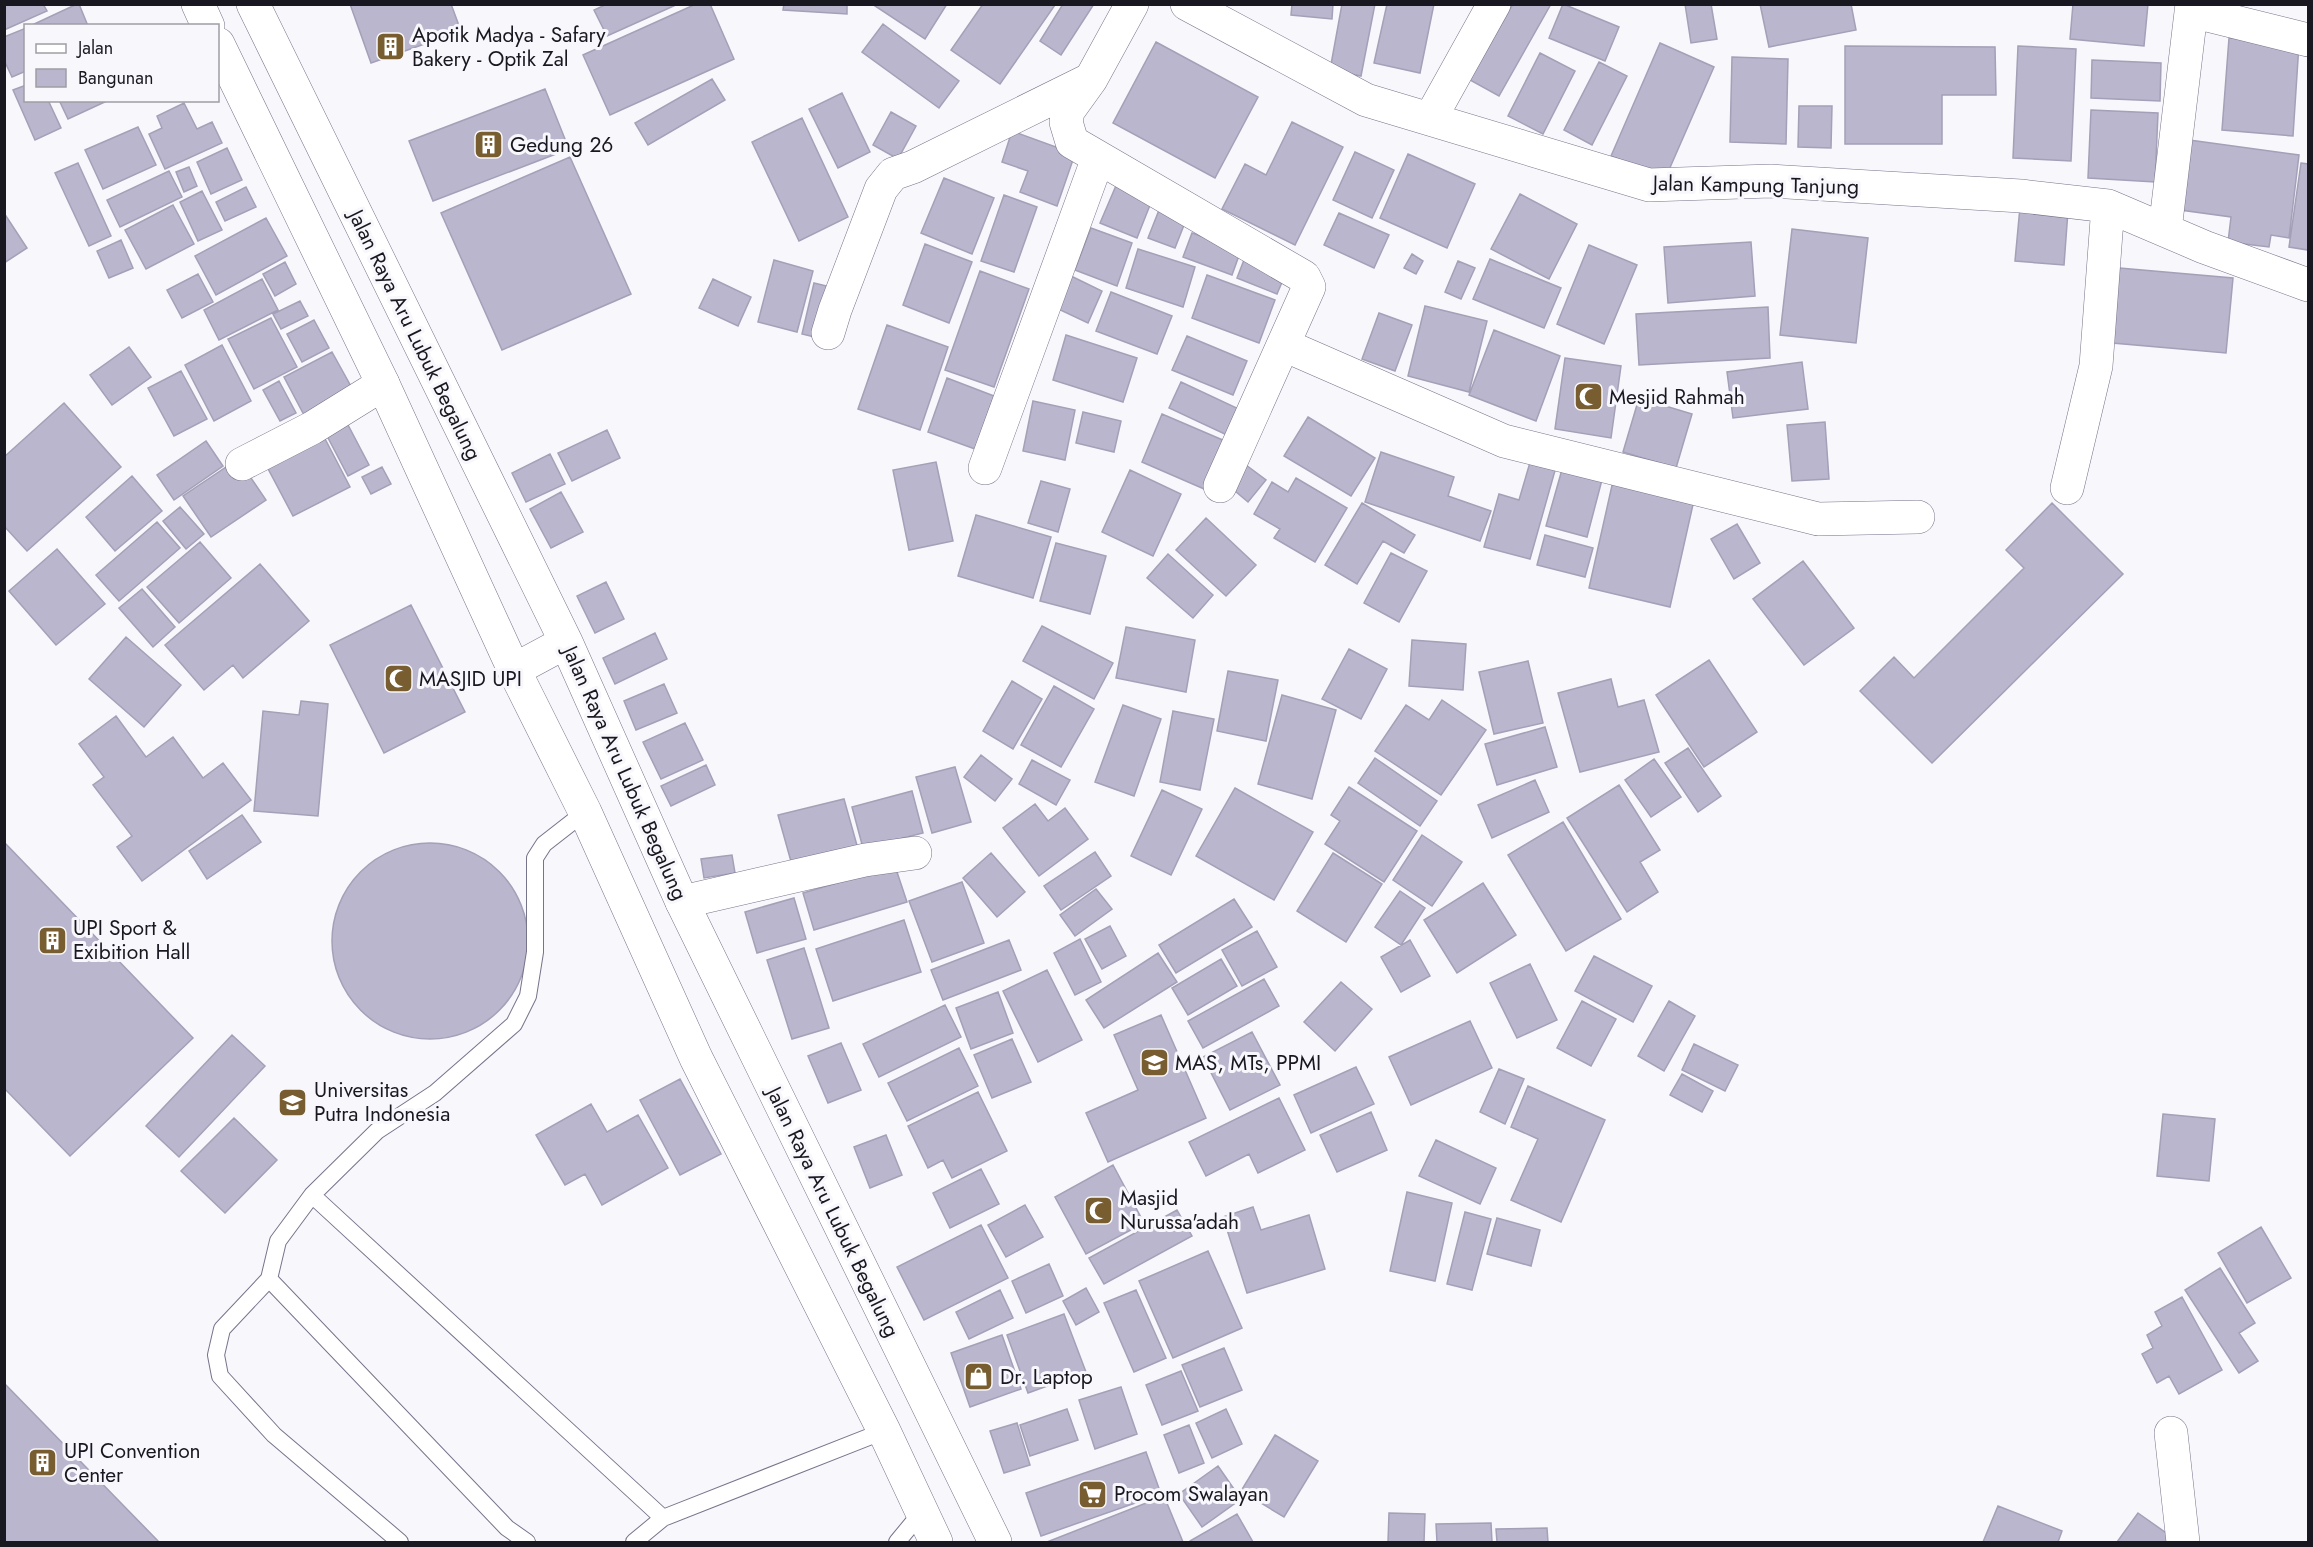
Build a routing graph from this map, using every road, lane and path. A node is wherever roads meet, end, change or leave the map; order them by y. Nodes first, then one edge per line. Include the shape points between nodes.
1 (198, 4) edge
2 (254, 4) edge
3 (1132, 4) edge
4 (1187, 4) edge
5 (1494, 4) edge
6 (2191, 8) edge
7 (207, 24) edge
8 (2308, 40) edge
9 (219, 46) edge
10 (1091, 79) junction
11 (1430, 119) junction
12 (1098, 158) junction
13 (2108, 206) junction
14 (2164, 230) junction
15 (2308, 285) edge
16 (828, 333) dead end
17 (1284, 345) junction
18 (383, 384) junction
19 (242, 464) dead end
20 (985, 468) dead end
21 (1220, 486) dead end
22 (2067, 488) dead end
23 (1918, 517) dead end
24 (566, 642) junction
25 (514, 670) junction
26 (585, 812) junction
27 (915, 853) dead end
28 (682, 902) junction
29 (312, 1195) junction
30 (269, 1279) junction
31 (884, 1431) junction
32 (2171, 1433) dead end
33 (921, 1513) junction
34 (663, 1518) junction
35 (400, 1542) edge
36 (527, 1542) edge
37 (634, 1542) edge
38 (897, 1542) edge
39 (936, 1542) edge
40 (995, 1542) edge
41 (2183, 1542) edge

1 - 7 street
2 - 24 street, Jalan Raya Aru Lubuk Begalung
3 - 10 street
4 - 11 street, Jalan Kampung Tanjung via 1366,100
5 - 11 street
6 - 8 street
6 - 14 street
9 - 18 street
10 - 12 street via 1068,111 1066,122 1072,142
10 - 16 street via 893,174 881,189
11 - 13 street, Jalan Kampung Tanjung via 1649,185 1771,181 2021,196
12 - 17 street via 1305,277 1309,287
12 - 20 street
13 - 14 street, Jalan Kampung Tanjung
13 - 22 street via 2096,366
14 - 15 street, Jalan Kampung Tanjung
17 - 21 street
17 - 23 street via 1504,441 1818,519
18 - 19 street via 312,428
18 - 25 street
24 - 25 street
24 - 28 street, Jalan Raya Aru Lubuk Begalung
25 - 26 street
26 - 29 lane via 544,844 535,858 535,952 528,996 514,1024 435,1093 377,1131
26 - 31 street via 696,1058
27 - 28 street via 865,860
28 - 40 street, Jalan Raya Aru Lubuk Begalung
29 - 30 lane via 278,1241
29 - 34 lane
30 - 35 lane via 222,1329 216,1355 220,1377 274,1435
30 - 36 lane via 507,1528
31 - 33 street
31 - 34 lane
32 - 41 street
33 - 38 lane
33 - 39 street
34 - 37 lane

